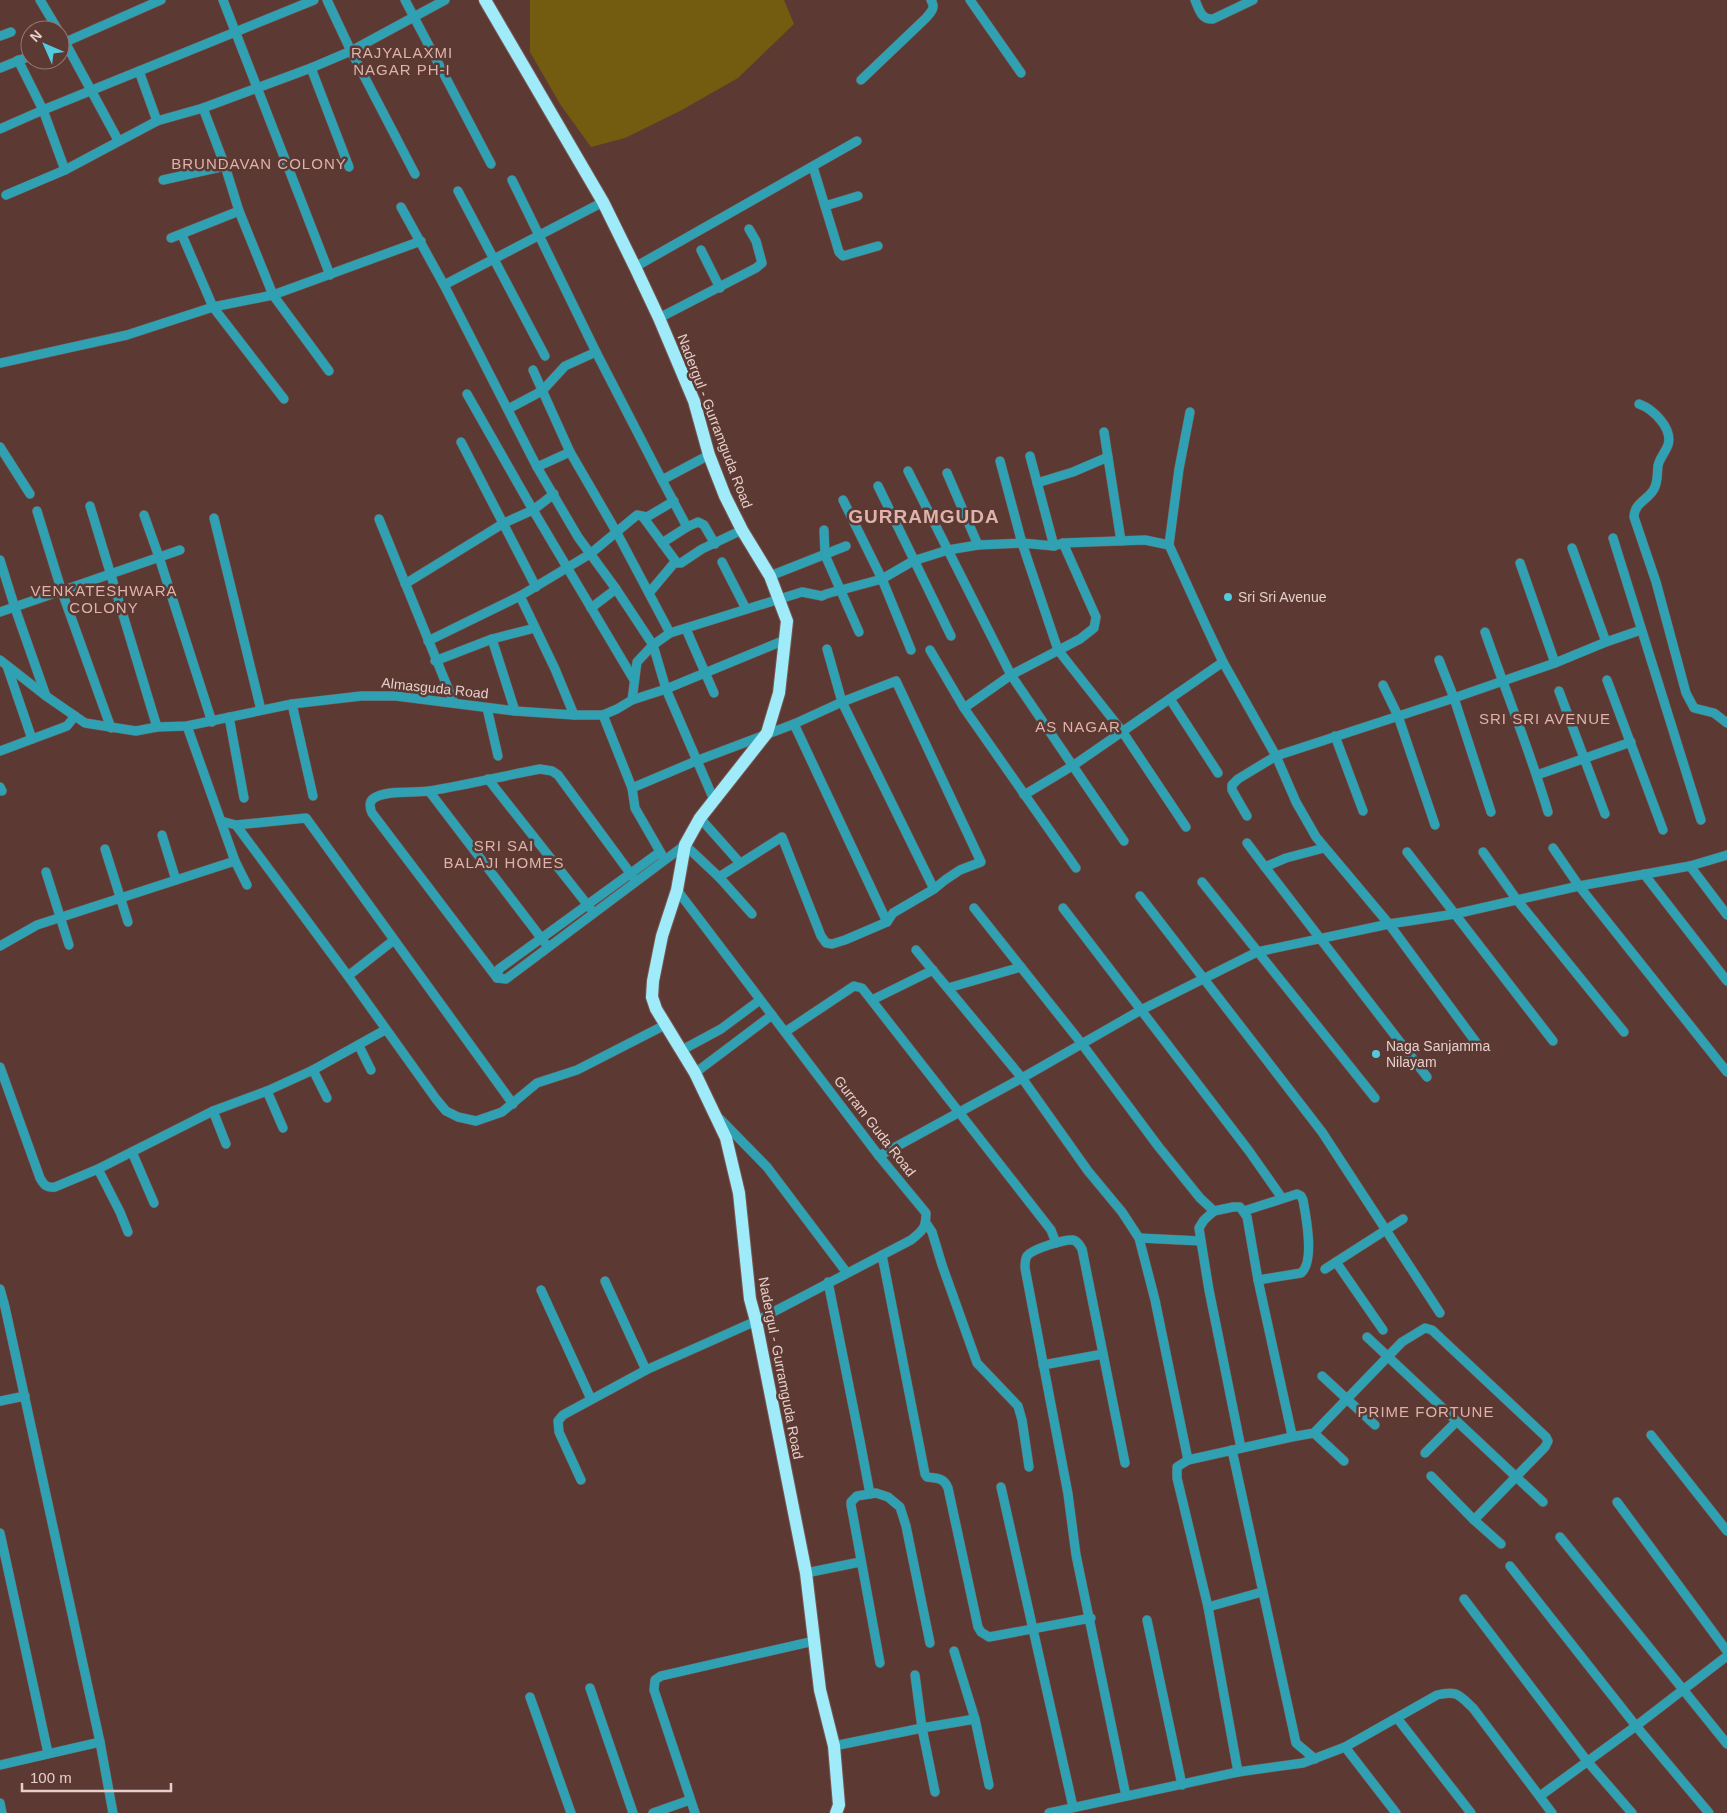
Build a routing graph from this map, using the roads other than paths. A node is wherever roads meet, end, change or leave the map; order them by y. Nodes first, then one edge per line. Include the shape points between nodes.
1 (40, 0) edge
2 (162, 0) edge
3 (223, 0) edge
4 (314, 0) edge
5 (327, 0) edge
6 (405, 0) edge
7 (445, 0) edge
8 (485, 0) edge
9 (930, 0) edge
10 (970, 0) edge
11 (1195, 0) edge
12 (1253, 0) edge
13 (414, 17) junction
14 (52, 20) edge
15 (11, 32) dead end
16 (236, 32) junction
17 (0, 36) edge
18 (70, 40) edge
19 (351, 51) junction
20 (70, 54) edge
21 (18, 60) joint
22 (0, 68) edge
23 (311, 68) junction
24 (139, 71) junction
25 (1021, 73) dead end
26 (861, 80) dead end
27 (257, 88) junction
28 (92, 90) junction
29 (203, 108) junction
30 (43, 110) junction
31 (157, 121) junction
32 (0, 129) edge
33 (118, 140) junction
34 (857, 141) dead end
35 (492, 164) dead end
36 (225, 166) junction
37 (349, 167) dead end
38 (813, 167) junction
39 (65, 170) junction
40 (415, 174) dead end
41 (163, 180) dead end
42 (512, 180) dead end
43 (458, 191) dead end
44 (6, 195) dead end
45 (858, 196) dead end
46 (603, 202) junction
47 (825, 206) junction
48 (402, 207) dead end
49 (239, 211) junction
50 (749, 229) dead end
51 (182, 235) junction
52 (540, 236) junction
53 (170, 238) dead end
54 (420, 240) junction
55 (878, 246) dead end
56 (701, 250) dead end
57 (494, 260) junction
58 (635, 267) junction
59 (330, 275) junction
60 (444, 285) junction
61 (720, 288) junction
62 (273, 295) junction
63 (213, 307) junction
64 (659, 318) junction
65 (596, 352) junction
66 (545, 356) dead end
67 (0, 363) edge
68 (532, 370) dead end
69 (329, 371) dead end
70 (542, 391) junction
71 (468, 394) dead end
72 (284, 400) dead end
73 (1639, 404) dead end
74 (508, 409) junction
75 (1190, 412) dead end
76 (1104, 432) dead end
77 (461, 442) dead end
78 (0, 447) edge
79 (570, 452) junction
80 (709, 455) junction
81 (1030, 456) dead end
82 (1108, 457) junction
83 (1000, 461) dead end
84 (537, 467) junction
85 (908, 471) dead end
86 (947, 473) dead end
87 (662, 480) junction
88 (1037, 483) junction
89 (878, 486) dead end
90 (30, 494) dead end
91 (554, 494) junction
92 (843, 500) dead end
93 (674, 501) junction
94 (90, 506) dead end
95 (533, 510) junction
96 (37, 512) dead end
97 (144, 516) dead end
98 (643, 517) junction
99 (214, 518) dead end
100 (379, 520) dead end
101 (504, 523) junction
102 (687, 527) junction
103 (742, 530) junction
104 (824, 530) dead end
105 (617, 533) junction
106 (1612, 538) dead end
107 (1121, 541) junction
108 (662, 543) junction
109 (1022, 543) junction
110 (715, 544) junction
111 (1058, 544) junction
112 (978, 545) junction
113 (1170, 545) junction
114 (846, 546) dead end
115 (1572, 548) dead end
116 (180, 550) dead end
117 (948, 550) junction
118 (590, 554) junction
119 (825, 555) junction
120 (160, 558) junction
121 (0, 560) edge
122 (913, 561) junction
123 (675, 562) junction
124 (722, 562) dead end
125 (1520, 563) dead end
126 (567, 567) junction
127 (112, 574) junction
128 (770, 576) junction
129 (882, 579) junction
130 (405, 584) junction
131 (536, 587) junction
132 (616, 589) junction
133 (841, 590) junction
134 (62, 592) junction
135 (649, 594) junction
136 (520, 596) junction
137 (779, 599) junction
138 (15, 608) junction
139 (591, 608) junction
140 (746, 609) junction
141 (0, 612) edge
142 (534, 628) junction
143 (686, 630) junction
144 (1641, 630) junction
145 (859, 632) dead end
146 (1485, 632) dead end
147 (670, 633) junction
148 (951, 636) dead end
149 (492, 639) junction
150 (785, 640) junction
151 (428, 641) junction
152 (1606, 642) junction
153 (653, 645) junction
154 (827, 649) dead end
155 (911, 650) dead end
156 (930, 650) dead end
157 (1058, 650) junction
158 (0, 660) edge
159 (1439, 660) dead end
160 (436, 661) junction
161 (1223, 662) junction
162 (1555, 663) junction
163 (8, 666) junction
164 (705, 674) junction
165 (1011, 676) junction
166 (634, 680) junction
167 (1607, 680) dead end
168 (1502, 681) junction
169 (1383, 685) dead end
170 (666, 689) junction
171 (1559, 691) dead end
172 (714, 693) dead end
173 (46, 696) junction
174 (1454, 698) junction
175 (1170, 699) junction
176 (632, 700) junction
177 (842, 702) junction
178 (454, 703) junction
179 (292, 704) junction
180 (487, 708) junction
181 (964, 708) junction
182 (261, 710) junction
183 (515, 711) junction
184 (574, 715) junction
185 (603, 715) junction
186 (74, 716) junction
187 (1398, 716) junction
188 (229, 717) junction
189 (212, 722) junction
190 (1727, 723) edge
191 (794, 724) junction
192 (186, 726) junction
193 (157, 727) junction
194 (111, 728) junction
195 (1122, 732) junction
196 (767, 733) junction
197 (1336, 736) junction
198 (32, 739) junction
199 (1631, 742) junction
200 (0, 751) edge
201 (498, 756) dead end
202 (1276, 756) junction
203 (1585, 759) junction
204 (696, 761) junction
205 (1074, 765) junction
206 (1218, 772) dead end
207 (1537, 775) junction
208 (488, 779) junction
209 (632, 788) junction
210 (429, 791) junction
211 (1024, 795) junction
212 (313, 796) dead end
213 (244, 798) dead end
214 (714, 800) junction
215 (1363, 811) dead end
216 (1491, 812) dead end
217 (1548, 812) dead end
218 (1605, 814) dead end
219 (1247, 816) dead end
220 (700, 818) junction
221 (1701, 820) dead end
222 (221, 821) junction
223 (236, 825) junction
224 (1435, 825) dead end
225 (1186, 827) dead end
226 (1663, 830) dead end
227 (162, 835) dead end
228 (1124, 841) dead end
229 (1247, 843) dead end
230 (685, 845) junction
231 (1324, 848) junction
232 (1553, 848) dead end
233 (105, 849) dead end
234 (1407, 852) dead end
235 (1482, 852) dead end
236 (1727, 855) edge
237 (662, 856) junction
238 (235, 860) junction
239 (740, 862) junction
240 (1690, 866) junction
241 (1265, 867) junction
242 (1076, 868) dead end
243 (46, 872) dead end
244 (1644, 874) junction
245 (634, 877) junction
246 (719, 877) junction
247 (176, 880) junction
248 (1202, 882) dead end
249 (247, 885) dead end
250 (1578, 886) junction
251 (934, 889) junction
252 (677, 890) junction
253 (1140, 896) dead end
254 (120, 898) junction
255 (1517, 900) junction
256 (588, 905) junction
257 (974, 908) dead end
258 (1063, 908) dead end
259 (594, 913) junction
260 (752, 914) dead end
261 (1455, 914) junction
262 (1727, 915) edge
263 (60, 917) junction
264 (128, 922) dead end
265 (887, 922) junction
266 (1390, 924) junction
267 (542, 938) junction
268 (1320, 938) junction
269 (394, 940) junction
270 (69, 945) dead end
271 (0, 946) edge
272 (548, 948) junction
273 (916, 950) dead end
274 (1257, 952) junction
275 (1021, 968) junction
276 (933, 970) junction
277 (348, 976) junction
278 (497, 978) junction
279 (1203, 978) junction
280 (1727, 981) edge
281 (948, 988) junction
282 (760, 1000) junction
283 (872, 1000) junction
284 (1141, 1010) junction
285 (772, 1015) junction
286 (665, 1025) junction
287 (385, 1030) junction
288 (785, 1032) junction
289 (1624, 1032) dead end
290 (1553, 1041) dead end
291 (1082, 1044) junction
292 (1478, 1045) dead end
293 (358, 1046) junction
294 (682, 1050) junction
295 (0, 1067) edge
296 (313, 1070) junction
297 (371, 1070) dead end
298 (695, 1072) junction
299 (1727, 1072) edge
300 (1427, 1077) dead end
301 (1022, 1078) junction
302 (267, 1091) junction
303 (327, 1098) dead end
304 (1375, 1098) dead end
305 (513, 1104) junction
306 (213, 1111) junction
307 (959, 1111) junction
308 (713, 1112) junction
309 (283, 1128) dead end
310 (226, 1144) dead end
311 (132, 1152) junction
312 (879, 1156) junction
313 (98, 1169) junction
314 (1282, 1198) junction
315 (154, 1204) dead end
316 (1244, 1211) junction
317 (1214, 1212) junction
318 (1403, 1219) dead end
319 (926, 1223) junction
320 (1386, 1230) junction
321 (128, 1232) dead end
322 (1139, 1238) junction
323 (1201, 1241) junction
324 (1056, 1243) junction
325 (882, 1255) junction
326 (1336, 1262) junction
327 (1325, 1269) dead end
328 (847, 1273) junction
329 (1258, 1280) junction
330 (605, 1281) dead end
331 (828, 1282) junction
332 (0, 1289) edge
333 (541, 1290) dead end
334 (1440, 1313) dead end
335 (756, 1321) junction
336 (1383, 1330) dead end
337 (1366, 1337) dead end
338 (1103, 1354) junction
339 (1387, 1357) junction
340 (1043, 1366) junction
341 (646, 1370) junction
342 (1322, 1376) dead end
343 (25, 1396) junction
344 (591, 1399) junction
345 (1347, 1399) junction
346 (0, 1401) edge
347 (1456, 1422) junction
348 (1376, 1425) dead end
349 (1314, 1433) junction
350 (1651, 1435) dead end
351 (1297, 1436) junction
352 (1237, 1449) junction
353 (1425, 1453) dead end
354 (1188, 1460) junction
355 (1344, 1461) dead end
356 (1125, 1464) dead end
357 (1029, 1467) dead end
358 (1430, 1476) dead end
359 (1515, 1477) junction
360 (581, 1480) dead end
361 (1001, 1487) dead end
362 (870, 1494) junction
363 (1542, 1502) dead end
364 (1617, 1502) dead end
365 (1474, 1520) junction
366 (1727, 1531) edge
367 (0, 1533) edge
368 (1560, 1538) dead end
369 (1501, 1544) dead end
370 (860, 1562) junction
371 (1510, 1566) dead end
372 (806, 1573) junction
373 (1262, 1592) junction
374 (1464, 1599) dead end
375 (1208, 1607) junction
376 (1090, 1618) junction
377 (1147, 1620) dead end
378 (1033, 1629) junction
379 (814, 1641) junction
380 (930, 1643) dead end
381 (954, 1651) dead end
382 (1727, 1651) edge
383 (1727, 1656) edge
384 (880, 1663) dead end
385 (915, 1675) dead end
386 (590, 1688) dead end
387 (1682, 1690) junction
388 (530, 1696) dead end
389 (1397, 1718) junction
390 (975, 1719) junction
391 (1636, 1726) junction
392 (922, 1728) junction
393 (100, 1742) junction
394 (1727, 1744) edge
395 (834, 1746) junction
396 (1346, 1747) junction
397 (48, 1754) junction
398 (1316, 1758) junction
399 (1587, 1762) junction
400 (0, 1765) edge
401 (1238, 1772) junction
402 (989, 1785) dead end
403 (1182, 1785) junction
404 (935, 1792) dead end
405 (1126, 1796) junction
406 (1540, 1796) junction
407 (690, 1800) junction
408 (0, 1802) edge
409 (1074, 1807) junction
410 (2, 1813) edge
411 (113, 1813) edge
412 (572, 1813) edge
413 (633, 1813) edge
414 (652, 1813) edge
415 (695, 1813) edge
416 (836, 1813) edge
417 (1049, 1813) edge
418 (1396, 1813) edge
419 (1471, 1813) edge
420 (1552, 1813) edge
421 (1632, 1813) edge
422 (1709, 1813) edge

1 - 14 street
2 - 18 street
3 - 16 street
4 - 16 street
5 - 19 street
6 - 13 street
7 - 13 street
8 - 46 main road, Nadergul - Gurramguda Road
9 - 26 street via 933,9 926,18
10 - 25 street
11 - 12 street via 1203,17 1213,19
13 - 19 street
13 - 35 street
15 - 17 street
16 - 24 street
16 - 27 street
19 - 23 street
19 - 40 street
20 - 28 street
21 - 22 street
21 - 30 street
23 - 27 street
23 - 37 street
24 - 28 street
24 - 31 street
27 - 29 street
27 - 59 street
28 - 30 street
28 - 33 street
29 - 31 street
29 - 36 street
30 - 32 street
30 - 39 street
31 - 33 street
33 - 39 street
34 - 38 street
36 - 41 street
36 - 49 street
38 - 47 street
38 - 58 street
39 - 44 street
42 - 52 street
43 - 57 street
45 - 47 street
46 - 52 street
46 - 58 main road, Nadergul - Gurramguda Road
47 - 55 street via 839,252 844,256
48 - 54 street
49 - 51 street
49 - 62 street
50 - 61 street via 762,263
51 - 53 street
51 - 63 street
52 - 57 street
52 - 65 street
54 - 59 street
54 - 60 street
56 - 61 street
57 - 60 street
57 - 66 street
58 - 64 main road, Nadergul - Gurramguda Road
59 - 62 street
60 - 74 street
61 - 64 street
62 - 63 street
62 - 69 street
63 - 67 street via 127,335
63 - 72 street
64 - 80 main road, Nadergul - Gurramguda Road via 694,401
65 - 70 street via 565,366
65 - 87 street
68 - 70 street
70 - 74 street
70 - 79 street
71 - 95 street
73 - 190 street via 1649,408 1660,419 1669,442 1658,466 1653,492 1636,507 1634,516 1688,699 1694,708 1714,713
74 - 84 street
75 - 113 street
76 - 82 street
77 - 101 street
78 - 90 street
79 - 84 street
79 - 105 street
80 - 87 street
80 - 103 main road, Nadergul - Gurramguda Road
81 - 88 street
82 - 88 street
82 - 107 street
83 - 109 street
84 - 91 street
85 - 117 street
86 - 112 street
87 - 93 street
88 - 111 street
89 - 122 street
91 - 95 street
91 - 118 street
92 - 129 street
93 - 98 street
93 - 102 street
94 - 127 street
95 - 101 street
95 - 126 street
96 - 134 street
97 - 120 street
98 - 105 street via 637,515
98 - 108 street
99 - 182 street
100 - 130 street
101 - 130 street
101 - 131 street
102 - 108 street
102 - 110 street via 698,522 704,525
103 - 110 street
103 - 128 main road, Nadergul - Gurramguda Road
104 - 119 street
105 - 118 street
105 - 135 street
106 - 144 street
107 - 111 street
107 - 113 street via 1145,540
108 - 123 street
109 - 111 street
109 - 112 street
109 - 157 street
110 - 123 street via 681,563
111 - 157 street via 1096,617 1094,628
112 - 117 street
113 - 161 street
114 - 119 street
115 - 152 street
116 - 120 street
117 - 122 street
117 - 165 street
118 - 126 street
118 - 132 street
119 - 128 street
119 - 133 street
120 - 127 street
120 - 189 street
121 - 138 street
122 - 129 street
122 - 148 street
123 - 135 street
124 - 140 street
125 - 162 street
126 - 131 street
126 - 139 street
127 - 134 street
127 - 193 street
128 - 137 main road, Nadergul - Gurramguda Road
129 - 133 street
129 - 155 street
130 - 151 street
131 - 136 street
132 - 139 street
132 - 153 street
133 - 137 street via 822,596 802,592
133 - 145 street
134 - 138 street
134 - 194 street
135 - 147 street
136 - 142 street
136 - 151 street
137 - 140 street
137 - 150 main road, Nadergul - Gurramguda Road via 787,621
138 - 141 street
138 - 173 street
139 - 166 street
140 - 143 street
142 - 149 street
142 - 184 street
143 - 147 street
143 - 164 street
144 - 152 street
144 - 221 street
146 - 168 street
147 - 153 street
149 - 160 street
149 - 183 street
150 - 164 street, Almasguda Road
150 - 196 main road, Nadergul - Gurramguda Road via 779,693
151 - 160 street
152 - 162 street
153 - 166 street via 637,662
153 - 170 street
154 - 177 street
156 - 181 street
157 - 165 street
157 - 195 street
158 - 163 street, Almasguda Road
159 - 174 street
160 - 178 street
161 - 175 street
161 - 202 street
162 - 168 street
163 - 173 street, Almasguda Road
163 - 198 street
164 - 170 street, Almasguda Road
164 - 172 street
165 - 181 street
165 - 205 street
166 - 176 street
167 - 199 street
168 - 174 street
168 - 207 street
169 - 187 street
170 - 176 street, Almasguda Road
170 - 204 street
171 - 203 street
173 - 186 street, Almasguda Road
174 - 187 street
174 - 216 street
175 - 195 street
175 - 206 street
176 - 185 street, Almasguda Road
177 - 191 street
177 - 251 street
177 - 251 street via 896,681 981,862 960,870
178 - 179 street, Almasguda Road via 396,696 361,696
178 - 180 street, Almasguda Road
179 - 182 street, Almasguda Road
179 - 212 street
180 - 183 street, Almasguda Road
180 - 201 street
181 - 211 street
182 - 188 street, Almasguda Road
183 - 184 street, Almasguda Road
184 - 185 street, Almasguda Road
185 - 209 street
186 - 194 street, Almasguda Road via 85,723
186 - 198 street via 67,726
187 - 197 street
187 - 224 street
188 - 189 street, Almasguda Road
188 - 213 street
189 - 192 street, Almasguda Road
191 - 196 street
191 - 265 street
192 - 193 street, Almasguda Road
192 - 222 street
193 - 194 street, Almasguda Road via 136,731
195 - 205 street
195 - 225 street
196 - 204 street
196 - 214 main road, Nadergul - Gurramguda Road
197 - 202 street
197 - 215 street
198 - 200 street
199 - 203 street
199 - 226 street
202 - 219 street via 1232,785
202 - 231 street via 1310,827
203 - 207 street
203 - 218 street
204 - 209 street
204 - 214 street
205 - 211 street
205 - 228 street
207 - 217 street
208 - 210 street
208 - 245 street via 540,769 558,775
208 - 256 street
209 - 237 street via 635,808
210 - 267 street
210 - 278 street via 384,794 371,801 369,806
211 - 242 street
214 - 220 main road, Nadergul - Gurramguda Road
220 - 230 main road, Nadergul - Gurramguda Road
220 - 239 street
222 - 223 street
222 - 238 street
223 - 269 street via 306,818
223 - 277 street
227 - 247 street
229 - 241 street
230 - 237 street
230 - 246 street
230 - 252 main road, Nadergul - Gurramguda Road
231 - 241 street
231 - 266 street
232 - 250 street
233 - 254 street
234 - 261 street
235 - 255 street
236 - 240 street
237 - 245 street
238 - 247 street
238 - 249 street
239 - 246 street
239 - 265 street via 782,837 826,943 845,940
240 - 244 street
240 - 262 street
241 - 268 street
243 - 263 street
244 - 250 street
244 - 280 street
245 - 256 street
245 - 259 street
246 - 260 street
247 - 254 street
248 - 274 street
250 - 255 street
250 - 299 street
251 - 265 street via 893,913
252 - 282 street, Gurram Guda Road
252 - 286 main road, Nadergul - Gurramguda Road via 662,936 653,981 652,997
253 - 279 street
254 - 263 street
254 - 264 street
255 - 261 street
255 - 289 street
256 - 259 street
256 - 267 street
257 - 275 street
258 - 284 street
259 - 272 street
261 - 266 street
261 - 290 street
263 - 270 street
263 - 271 street via 37,925
266 - 268 street
266 - 292 street
267 - 272 street
267 - 278 street via 499,969
268 - 274 street
268 - 300 street
269 - 277 street
269 - 305 street
272 - 278 street via 506,978
273 - 276 street
274 - 279 street
274 - 304 street
275 - 281 street
275 - 291 street
276 - 281 street
276 - 283 street
277 - 287 street
279 - 284 street
279 - 320 street via 1322,1132
281 - 301 street
282 - 285 street, Gurram Guda Road
282 - 294 street via 721,1029
283 - 288 street via 862,988 854,986
283 - 307 street
284 - 291 street
284 - 314 street
285 - 288 street, Gurram Guda Road
285 - 298 street
286 - 294 main road, Nadergul - Gurramguda Road
286 - 305 street via 578,1070 536,1083
287 - 293 street
287 - 305 street via 446,1111 476,1121 502,1112
288 - 312 street, Gurram Guda Road
291 - 301 street
291 - 317 street via 1158,1146
293 - 296 street
293 - 297 street
294 - 298 main road, Nadergul - Gurramguda Road
295 - 313 street via 44,1184 48,1188 55,1187
296 - 302 street
296 - 303 street
298 - 308 main road, Nadergul - Gurramguda Road
301 - 307 street
301 - 322 street
302 - 306 street
302 - 309 street
306 - 310 street
306 - 311 street
307 - 312 street
307 - 324 street via 1051,1230
308 - 328 street via 766,1168
308 - 335 main road, Nadergul - Gurramguda Road via 726,1138 739,1192 750,1299
311 - 313 street
311 - 315 street
312 - 319 street, Gurram Guda Road via 926,1214
313 - 321 street
314 - 316 street
314 - 329 street via 1297,1194 1303,1200 1308,1228 1307,1265 1301,1273
316 - 317 street via 1233,1207
316 - 329 street
317 - 323 street via 1199,1228
318 - 320 street
319 - 325 street via 911,1240
319 - 357 street, Gurram Guda Road via 932,1232 977,1363 1018,1406
320 - 326 street
320 - 334 street
322 - 323 street
322 - 354 street
323 - 352 street
324 - 338 street via 1072,1240 1082,1249
324 - 340 street via 1032,1251 1026,1261
325 - 328 street
325 - 378 street via 925,1474 939,1478 948,1488 978,1627 989,1637
326 - 327 street
326 - 336 street
328 - 331 street
329 - 351 street via 1290,1433
330 - 341 street
331 - 335 street
331 - 362 street
332 - 343 street
333 - 344 street
335 - 341 street
335 - 372 main road, Nadergul - Gurramguda Road
337 - 339 street
338 - 340 street
338 - 356 street
339 - 345 street
339 - 347 street
339 - 359 street via 1417,1332 1425,1328 1432,1330 1546,1437 1545,1447
340 - 376 street
341 - 344 street
342 - 345 street
343 - 346 street
343 - 393 street
344 - 360 street via 563,1415 558,1422 558,1432
345 - 348 street
345 - 349 street
347 - 353 street
347 - 359 street
349 - 351 street
349 - 355 street
350 - 366 street
351 - 352 street
352 - 354 street
352 - 373 street
354 - 375 street via 1177,1468 1177,1478
358 - 365 street
359 - 363 street
359 - 365 street
361 - 378 street
362 - 370 street via 857,1496 851,1502
362 - 380 street via 888,1497 903,1514
364 - 382 street
365 - 369 street
367 - 397 street
368 - 387 street
370 - 372 street
370 - 384 street
371 - 391 street
372 - 379 main road, Nadergul - Gurramguda Road
373 - 375 street
373 - 398 street via 1296,1743
374 - 399 street
375 - 401 street
376 - 378 street
376 - 405 street
377 - 403 street
378 - 409 street
379 - 395 main road, Nadergul - Gurramguda Road via 820,1690
379 - 407 street via 655,1680 654,1690
381 - 390 street
383 - 387 street
385 - 392 street
386 - 413 street
387 - 391 street
387 - 394 street
388 - 412 street
389 - 396 street
389 - 406 street via 1437,1695 1459,1695 1473,1708
389 - 419 street
390 - 392 street
390 - 402 street
391 - 399 street
391 - 422 street
392 - 395 street
392 - 404 street
393 - 397 street
393 - 411 street
395 - 416 main road, Nadergul - Gurramguda Road via 839,1805
396 - 398 street
396 - 418 street
397 - 400 street
398 - 401 street via 1303,1763
399 - 406 street
399 - 421 street
401 - 403 street
403 - 405 street
405 - 409 street
406 - 420 street
407 - 414 street
407 - 415 street
408 - 410 street
409 - 417 street

